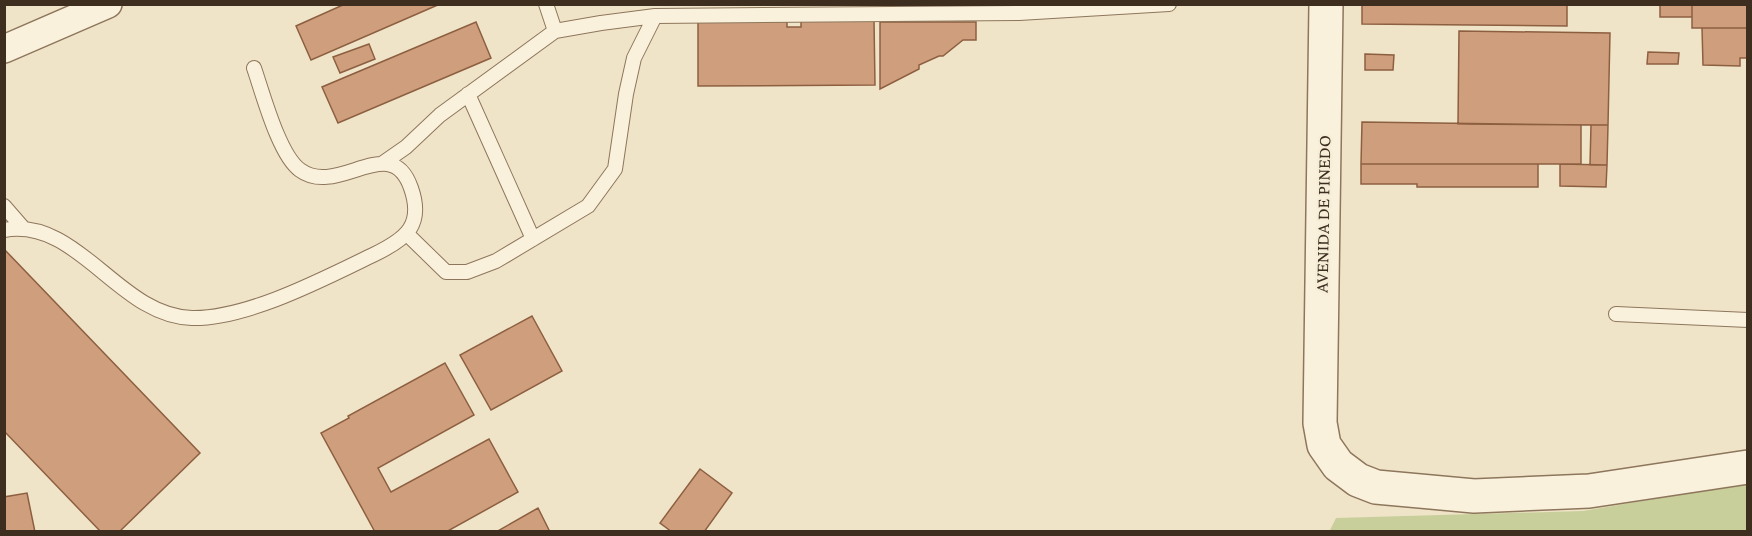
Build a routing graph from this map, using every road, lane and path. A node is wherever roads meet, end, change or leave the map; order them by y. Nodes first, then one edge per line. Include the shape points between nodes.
1 (108, 4) edge
2 (546, 4) edge
3 (633, 4) edge
4 (1169, 4) edge
5 (1326, 4) edge
6 (861, 9) edge
7 (972, 9) edge
8 (1019, 9) edge
9 (655, 16) junction
10 (634, 19) junction
11 (555, 31) junction
12 (4, 49) edge
13 (254, 68) dead end
14 (468, 94) junction
15 (383, 163) junction
16 (4, 206) edge
17 (24, 229) junction
18 (4, 230) edge
19 (407, 234) junction
20 (533, 239) junction
21 (1616, 314) dead end
22 (1748, 320) edge
23 (1748, 467) edge

1 - 12 street
2 - 11 lane
3 - 10 lane
4 - 8 lane
5 - 23 street, AVENIDA DE PINEDO via 1320,423 1324,445 1338,465 1376,487 1473,496 1589,491
6 - 7 lane
6 - 9 lane
7 - 8 lane
9 - 10 lane
9 - 20 lane via 634,58 615,169 588,206
10 - 11 lane
11 - 14 lane
13 - 15 lane via 286,155 300,170 323,178
14 - 15 lane
14 - 20 lane
15 - 19 lane via 405,172 412,190 415,219
16 - 17 lane
17 - 18 lane
17 - 19 lane via 59,239 142,302 166,314 192,318 215,316 284,296 399,242
19 - 20 lane via 446,272 467,272 496,261
21 - 22 lane

